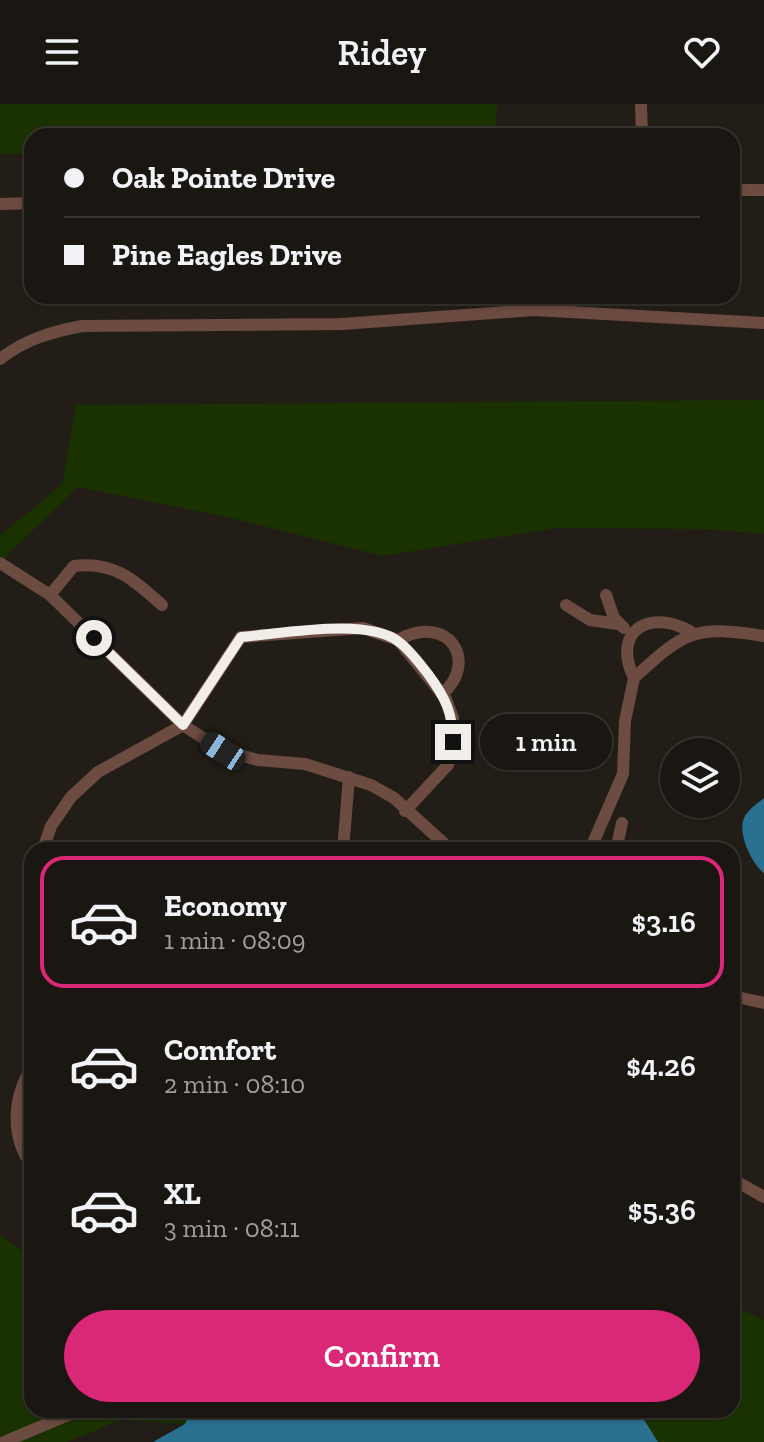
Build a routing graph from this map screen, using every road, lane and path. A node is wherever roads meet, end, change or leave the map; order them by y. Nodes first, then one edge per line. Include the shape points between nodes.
1 (641, 104) edge
2 (642, 128) edge
3 (740, 190) edge
4 (764, 190) edge
5 (24, 203) edge
6 (0, 204) edge
7 (764, 323) edge
8 (0, 359) edge
9 (0, 563) edge
10 (50, 595) junction
11 (606, 595) dead end
12 (162, 605) dead end
13 (566, 605) dead end
14 (618, 624) junction
15 (691, 632) junction
16 (633, 634) junction
17 (764, 636) edge
18 (398, 640) junction
19 (634, 678) junction
20 (442, 694) junction
21 (183, 725) junction
22 (349, 777) junction
23 (405, 811) junction
24 (622, 823) dead end
25 (46, 842) edge
26 (344, 842) edge
27 (442, 842) edge
28 (593, 842) edge
29 (618, 842) edge
30 (740, 998) edge
31 (764, 1003) edge
32 (24, 1080) edge
33 (24, 1148) edge
34 (740, 1184) edge
35 (764, 1197) edge
36 (61, 1418) edge
37 (4, 1442) edge

1 - 2 street
3 - 4 street
5 - 6 street
7 - 8 street via 534,310 342,324 82,326 46,332
9 - 10 street
10 - 12 street via 74,566 95,565 125,573
10 - 21 street
11 - 14 street
13 - 14 street via 590,620
14 - 16 street
15 - 16 street via 671,620 652,621
15 - 17 street
15 - 19 street
16 - 19 street via 627,662
18 - 20 street
18 - 20 street via 432,630 448,637 455,649 457,675
18 - 21 street via 363,628 241,637
19 - 28 street via 625,721 623,774
20 - 23 street via 453,718 448,765
21 - 22 street via 223,751
21 - 25 street via 98,772 65,807
22 - 23 street via 394,798
22 - 26 street
23 - 27 street
24 - 29 street
30 - 31 street
32 - 33 street via 15,1114
34 - 35 street
36 - 37 street

